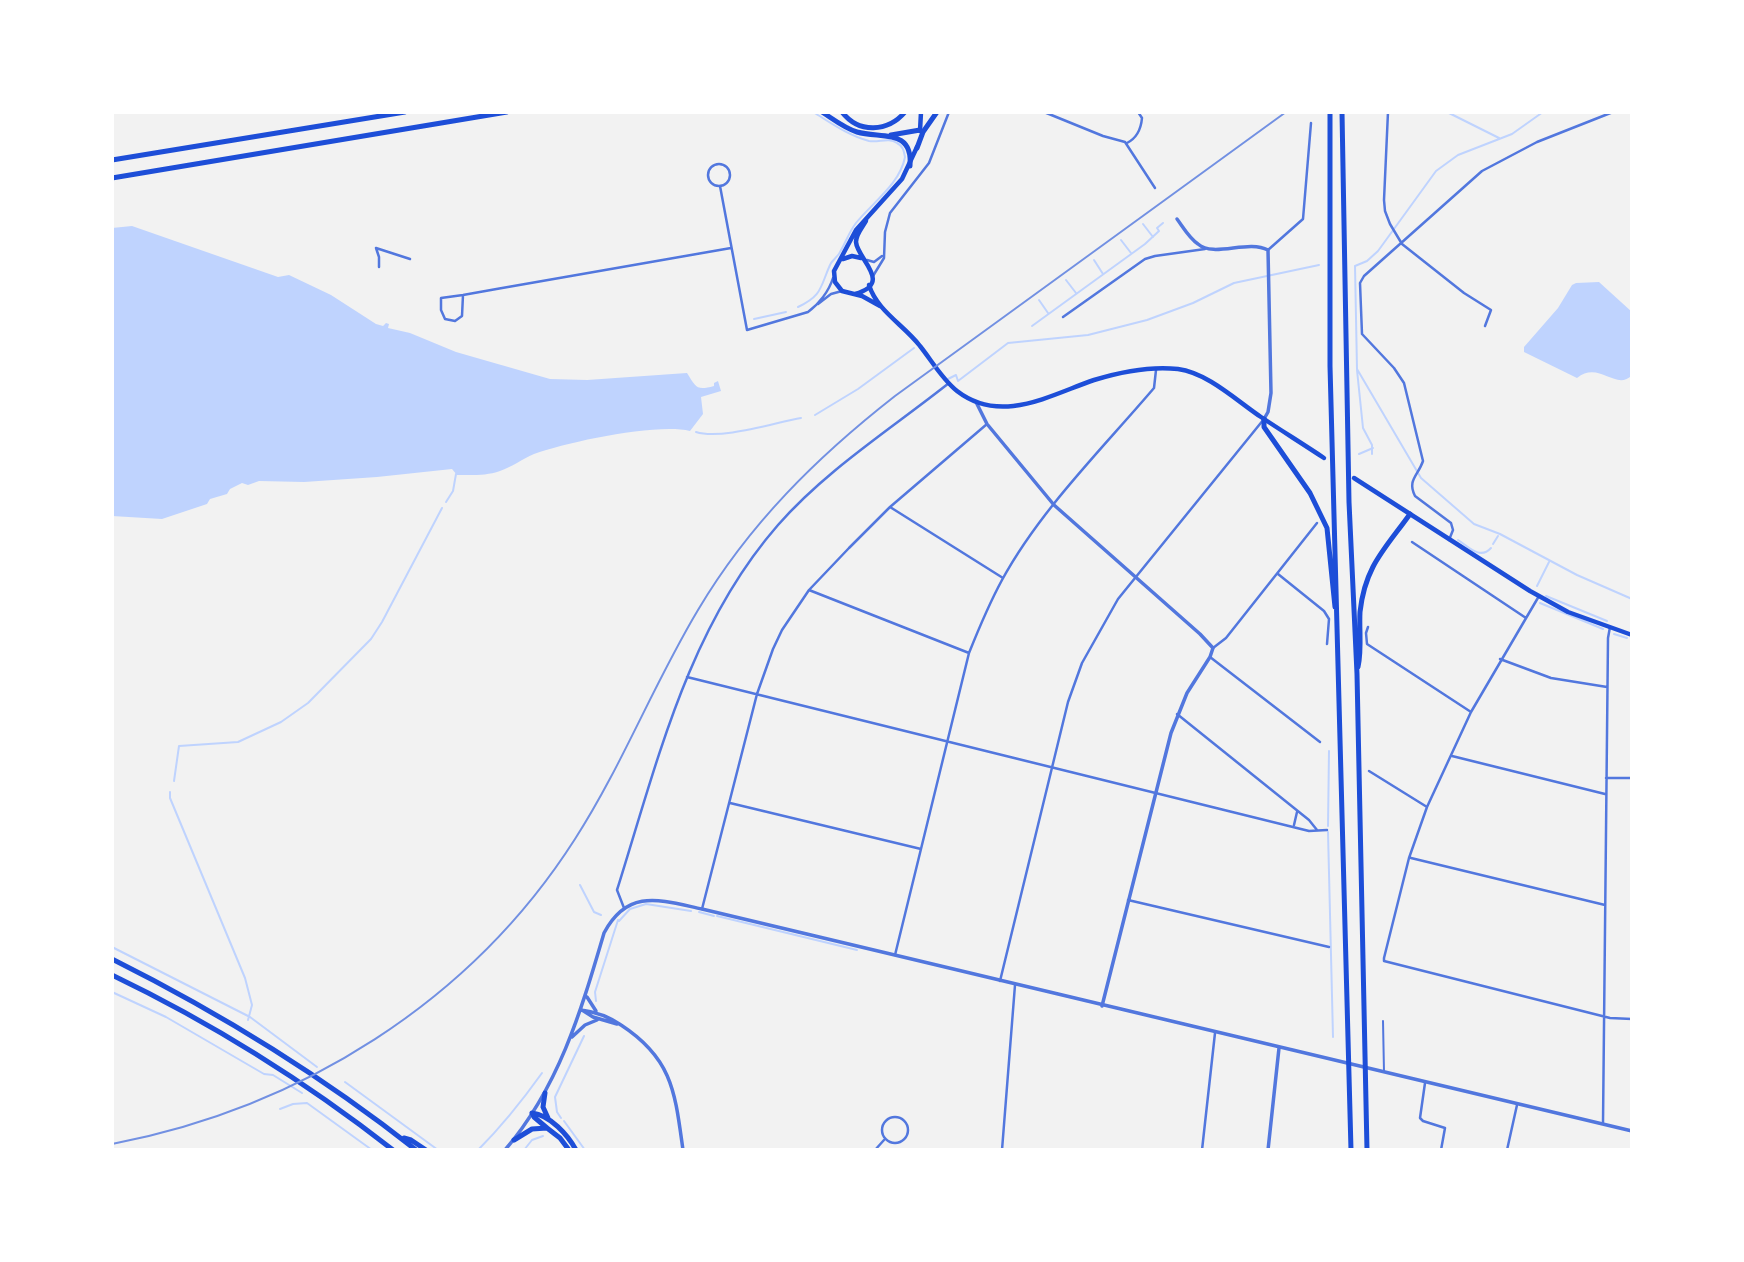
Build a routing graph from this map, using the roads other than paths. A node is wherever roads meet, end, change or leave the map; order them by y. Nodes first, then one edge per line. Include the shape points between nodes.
1 (405, 112) edge
2 (507, 112) edge
3 (822, 112) edge
4 (842, 112) edge
5 (905, 112) edge
6 (921, 112) edge
7 (937, 112) edge
8 (949, 112) edge
9 (1044, 112) edge
10 (1138, 112) edge
11 (1330, 112) edge
12 (1342, 112) edge
13 (1388, 112) edge
14 (1613, 112) edge
15 (1311, 122) dead end
16 (920, 131) junction
17 (885, 136) junction
18 (1126, 144) junction
19 (917, 148) junction
20 (112, 160) edge
21 (910, 166) junction
22 (112, 178) edge
23 (720, 186) junction
24 (1155, 188) dead end
25 (869, 217) junction
26 (1177, 219) dead end
27 (1402, 244) junction
28 (731, 248) junction
29 (1205, 249) junction
30 (1268, 250) junction
31 (884, 253) junction
32 (862, 258) junction
33 (410, 259) dead end
34 (839, 262) junction
35 (379, 267) dead end
36 (834, 275) junction
37 (872, 278) junction
38 (869, 285) junction
39 (842, 291) junction
40 (854, 294) junction
41 (463, 295) junction
42 (815, 306) junction
43 (881, 306) junction
44 (1063, 317) dead end
45 (1485, 326) dead end
46 (1156, 369) junction
47 (949, 383) junction
48 (976, 402) junction
49 (1264, 419) junction
50 (987, 424) junction
51 (1324, 458) dead end
52 (1351, 479) junction
53 (1054, 505) junction
54 (890, 507) junction
55 (1410, 514) junction
56 (1317, 523) dead end
57 (1449, 540) junction
58 (1412, 542) dead end
59 (1278, 574) junction
60 (1134, 577) junction
61 (1003, 578) junction
62 (809, 590) junction
63 (1539, 596) junction
64 (1526, 618) junction
65 (1338, 621) junction
66 (1368, 627) dead end
67 (1611, 627) junction
68 (1632, 635) edge
69 (1327, 644) dead end
70 (1213, 648) junction
71 (969, 653) junction
72 (1210, 657) junction
73 (1500, 659) junction
74 (1356, 674) junction
75 (687, 677) junction
76 (1607, 687) junction
77 (757, 694) junction
78 (1471, 712) junction
79 (1177, 715) junction
80 (948, 741) junction
81 (1320, 742) dead end
82 (1452, 756) junction
83 (1052, 767) junction
84 (1369, 771) dead end
85 (1606, 778) junction
86 (1632, 778) edge
87 (1155, 793) junction
88 (1605, 794) junction
89 (730, 803) junction
90 (1427, 807) junction
91 (1297, 812) junction
92 (1293, 826) junction
93 (1317, 830) junction
94 (1326, 830) dead end
95 (921, 849) junction
96 (1409, 858) junction
97 (1128, 900) junction
98 (1605, 905) junction
99 (624, 908) junction
100 (702, 909) junction
101 (1329, 947) dead end
102 (895, 955) junction
103 (112, 960) edge
104 (112, 975) edge
105 (1000, 981) junction
106 (1015, 985) junction
107 (587, 993) junction
108 (1102, 1006) junction
109 (582, 1010) junction
110 (597, 1013) junction
111 (1605, 1016) junction
112 (1632, 1019) edge
113 (600, 1020) junction
114 (1383, 1021) dead end
115 (619, 1024) junction
116 (1215, 1032) junction
117 (571, 1039) junction
118 (1279, 1048) junction
119 (1382, 1073) junction
120 (1426, 1083) junction
121 (545, 1093) junction
122 (1517, 1105) junction
123 (532, 1113) junction
124 (549, 1120) junction
125 (1603, 1125) junction
126 (547, 1128) junction
127 (1632, 1131) edge
128 (400, 1137) junction
129 (513, 1140) junction
130 (884, 1140) junction
131 (393, 1150) edge
132 (416, 1150) edge
133 (426, 1150) edge
134 (505, 1150) edge
135 (569, 1150) edge
136 (576, 1150) edge
137 (683, 1150) edge
138 (875, 1150) edge
139 (1002, 1150) edge
140 (1202, 1150) edge
141 (1268, 1150) edge
142 (1351, 1150) edge
143 (1367, 1150) edge
144 (1441, 1150) edge
145 (1507, 1150) edge

1 - 20 highway
2 - 22 highway
3 - 17 highway via 850,130
4 - 5 highway via 860,126 876,128
6 - 16 main road
7 - 19 highway
8 - 31 street via 929,163 890,215
9 - 18 street
10 - 18 street via 1141,127
11 - 65 highway via 1328,240
12 - 52 highway
13 - 27 street via 1385,211
14 - 27 street via 1537,142 1485,169
15 - 30 street via 1303,219
16 - 17 highway
16 - 19 main road
17 - 21 highway via 905,144
18 - 24 street
19 - 21 main road
21 - 25 main road
23 - 23 street via 730,172 717,164 709,169 708,179
23 - 28 street
25 - 32 main road via 856,240
25 - 34 main road via 853,234
26 - 29 street
27 - 45 street via 1491,310
27 - 57 street via 1360,283 1362,334 1404,383 1422,453 1422,466 1411,485 1415,496 1451,523
28 - 41 street
28 - 42 street via 747,330
29 - 30 street via 1258,246
29 - 44 street via 1145,260
30 - 49 street via 1271,393
31 - 32 street via 874,262
31 - 37 street
32 - 34 main road
32 - 37 main road
33 - 35 street via 376,248
34 - 36 main road
36 - 39 main road
36 - 42 street
37 - 38 main road
38 - 40 main road
38 - 43 main road
39 - 40 main road
39 - 42 street
40 - 43 main road
41 - 41 street via 441,298 445,319 455,321 462,316
43 - 47 main road
46 - 48 main road via 1097,379 1020,406
46 - 49 main road via 1198,375
46 - 53 street via 1154,387
47 - 48 main road
47 - 75 street via 818,485 779,524 724,597
48 - 50 street
49 - 51 main road
49 - 60 street
49 - 65 highway via 1264,427 1310,493 1327,528
50 - 53 street
50 - 54 street
52 - 55 main road
52 - 74 highway
53 - 60 street
53 - 61 street
54 - 61 street
54 - 62 street
55 - 57 main road
55 - 74 highway via 1368,575 1360,611
56 - 59 street
57 - 63 main road
58 - 64 street
59 - 69 street via 1324,611 1329,619
59 - 70 street
60 - 70 street
60 - 83 street via 1082,663
61 - 71 street
62 - 71 street
62 - 77 street via 777,639
63 - 64 street
63 - 67 main road
64 - 73 street
65 - 142 highway
66 - 78 street via 1367,644
67 - 68 main road
67 - 76 street
70 - 72 street
71 - 80 street
72 - 79 street
72 - 81 street
73 - 76 street via 1551,678
73 - 78 street
74 - 143 highway
75 - 77 street
75 - 99 street via 617,890
76 - 85 street
77 - 80 street
77 - 89 street
78 - 82 street
79 - 87 street
79 - 91 street
80 - 83 street
80 - 95 street
82 - 88 street
82 - 90 street
83 - 87 street
83 - 105 street
84 - 90 street
85 - 86 street
85 - 88 street
87 - 92 street
87 - 97 street
88 - 98 street
89 - 95 street
89 - 100 street
90 - 96 street
91 - 92 street
91 - 93 street
92 - 93 street
93 - 94 street
95 - 102 street
96 - 98 street
96 - 111 street via 1384,961
97 - 101 street
97 - 108 street
98 - 111 street
99 - 100 street via 659,900
99 - 107 street via 604,933
100 - 102 street
102 - 105 street
103 - 128 highway via 278,1051
104 - 131 highway via 258,1055
105 - 106 street
106 - 108 street
106 - 139 street
107 - 109 street
107 - 110 street
108 - 116 street
109 - 110 street
109 - 113 street
109 - 117 street
110 - 115 street
111 - 112 street
111 - 125 street
113 - 115 street
113 - 117 street via 590,1022
114 - 119 lane
115 - 137 street via 644,1042 666,1070
116 - 118 street
116 - 140 street
117 - 121 street
118 - 119 street
118 - 141 street
119 - 120 street
120 - 122 street
120 - 144 street via 1420,1118 1445,1128
121 - 123 street
121 - 124 highway via 543,1107
122 - 125 street
122 - 145 street
123 - 124 highway
123 - 126 highway
123 - 129 street
124 - 136 highway
125 - 127 street
126 - 129 highway via 533,1129
126 - 135 highway
128 - 132 highway
128 - 133 highway
129 - 134 street
130 - 130 street via 903,1140 908,1126 902,1118 884,1121
130 - 138 street

